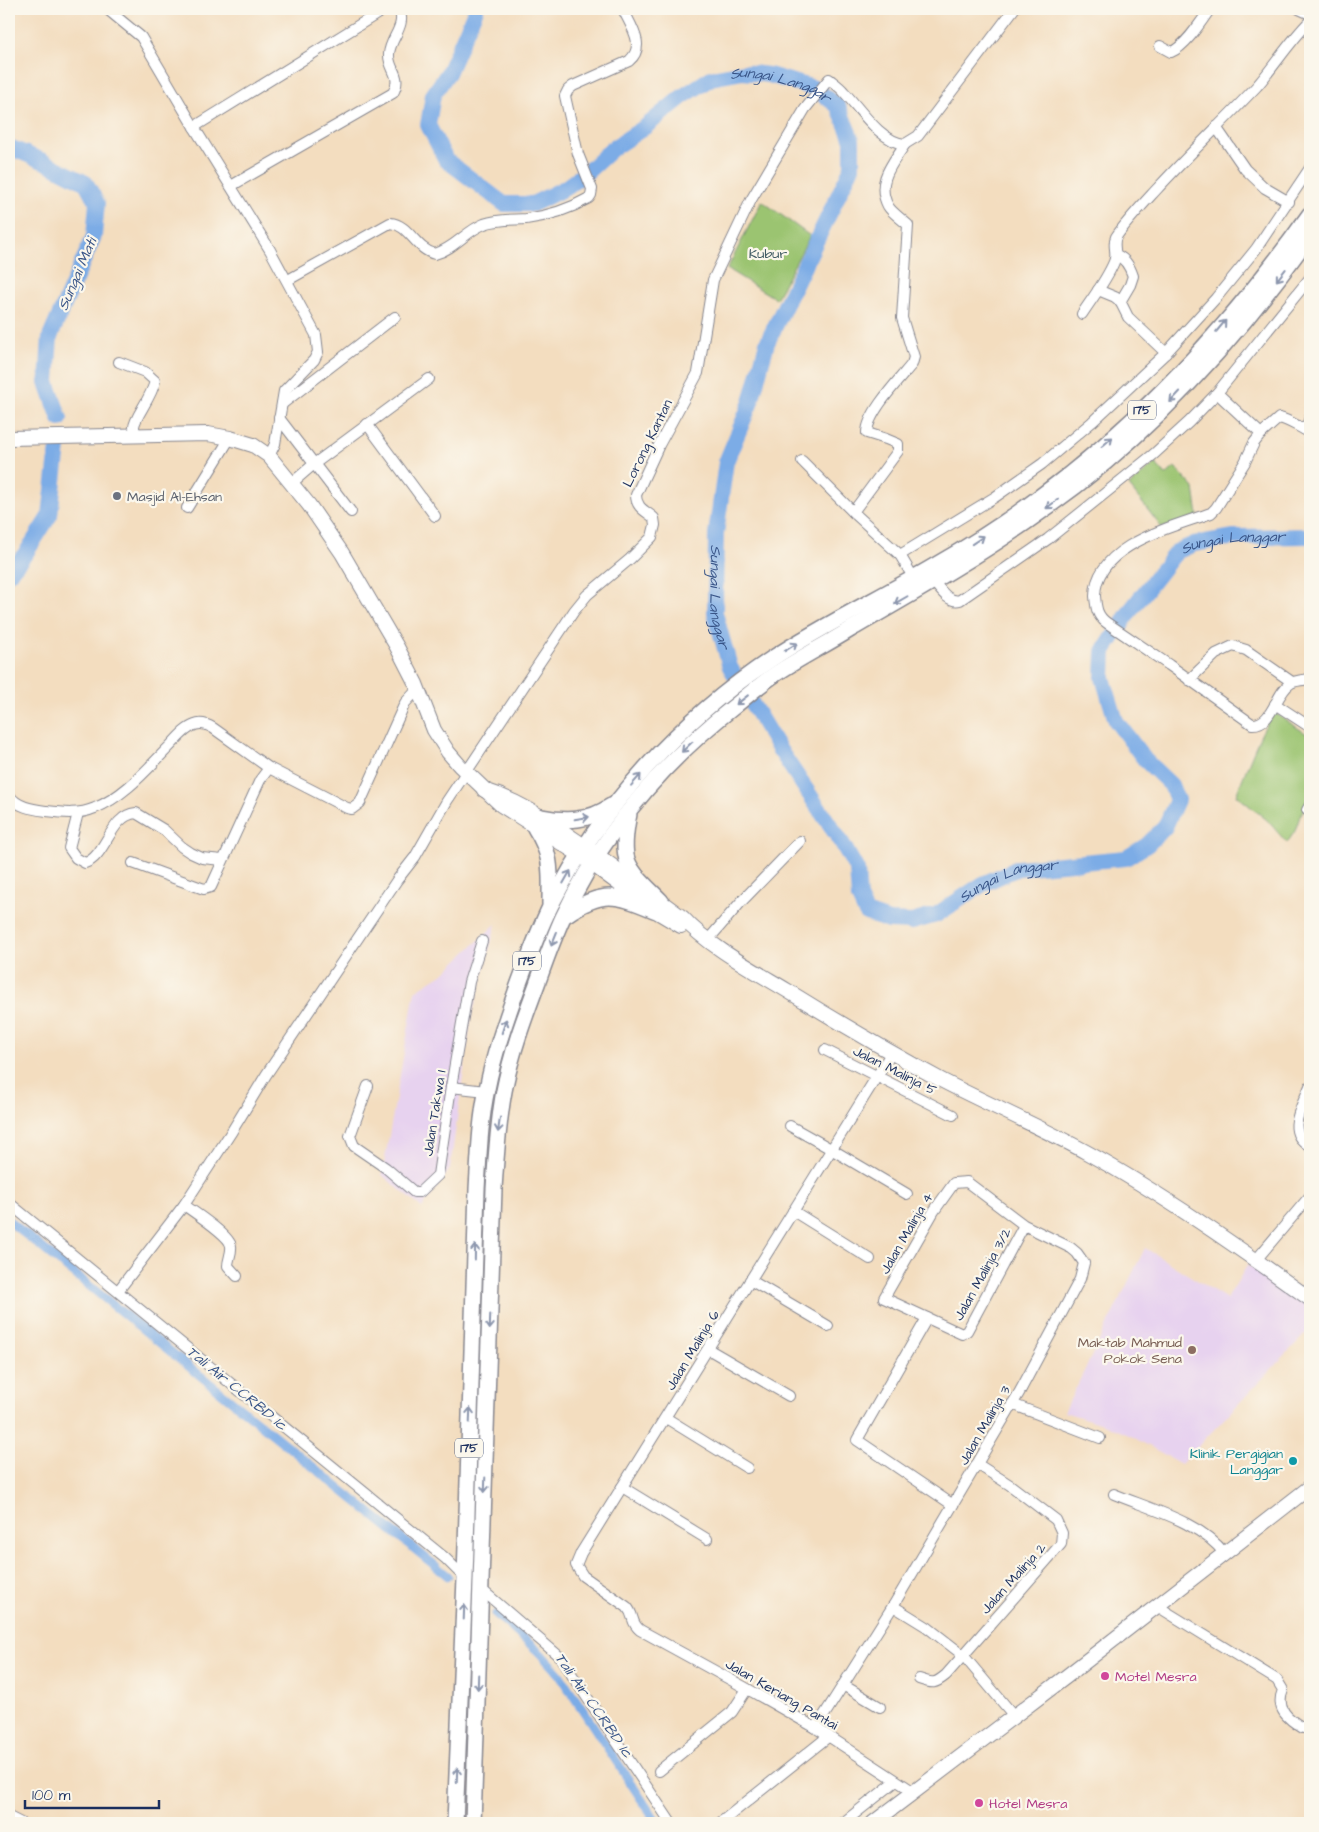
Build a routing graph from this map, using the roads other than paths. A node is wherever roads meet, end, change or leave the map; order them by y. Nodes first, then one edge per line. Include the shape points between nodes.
1 (107, 9) edge
2 (385, 9) edge
3 (399, 9) edge
4 (622, 9) edge
5 (1014, 9) edge
6 (1210, 9) edge
7 (1299, 9) edge
8 (1310, 14) edge
9 (1310, 21) edge
10 (1160, 46) dead end
11 (194, 127) junction
12 (1216, 127) junction
13 (905, 144) junction
14 (1310, 168) edge
15 (231, 186) junction
16 (1289, 202) junction
17 (1310, 214) edge
18 (1310, 235) edge
19 (1116, 255) junction
20 (1310, 278) edge
21 (288, 280) junction
22 (1098, 290) junction
23 (1120, 302) junction
24 (1082, 314) dead end
25 (395, 317) dead end
26 (1166, 352) junction
27 (119, 362) dead end
28 (429, 378) dead end
29 (1217, 393) junction
30 (282, 404) junction
31 (279, 418) junction
32 (1310, 418) edge
33 (367, 424) junction
34 (1308, 431) edge
35 (1261, 434) junction
36 (136, 435) junction
37 (9, 438) edge
38 (230, 438) junction
39 (269, 456) junction
40 (802, 461) dead end
41 (314, 464) junction
42 (292, 483) junction
43 (187, 508) dead end
44 (351, 512) dead end
45 (853, 512) junction
46 (435, 516) dead end
47 (900, 555) junction
48 (913, 578) junction
49 (933, 581) junction
50 (1310, 679) edge
51 (755, 680) junction
52 (1189, 680) junction
53 (1292, 682) junction
54 (418, 688) junction
55 (1275, 704) junction
56 (1310, 727) edge
57 (269, 768) junction
58 (466, 772) junction
59 (9, 795) edge
60 (624, 805) junction
61 (78, 813) junction
62 (538, 823) junction
63 (800, 841) dead end
64 (583, 851) junction
65 (222, 860) junction
66 (595, 860) junction
67 (133, 863) dead end
68 (550, 906) junction
69 (657, 906) junction
70 (564, 916) junction
71 (708, 940) junction
72 (482, 941) dead end
73 (825, 1050) dead end
74 (892, 1052) junction
75 (878, 1076) junction
76 (368, 1086) dead end
77 (1310, 1086) edge
78 (451, 1087) junction
79 (486, 1091) junction
80 (953, 1115) dead end
81 (790, 1126) dead end
82 (1310, 1146) edge
83 (831, 1148) junction
84 (954, 1183) joint
85 (907, 1194) dead end
86 (1310, 1196) edge
87 (9, 1203) edge
88 (184, 1205) junction
89 (793, 1211) junction
90 (1024, 1225) junction
91 (870, 1259) dead end
92 (1256, 1260) junction
93 (237, 1276) dead end
94 (750, 1280) junction
95 (118, 1291) junction
96 (1310, 1299) edge
97 (927, 1318) junction
98 (828, 1326) dead end
99 (708, 1349) junction
100 (789, 1396) dead end
101 (1012, 1404) junction
102 (666, 1418) junction
103 (1100, 1438) dead end
104 (977, 1464) junction
105 (747, 1468) dead end
106 (622, 1487) junction
107 (1310, 1487) edge
108 (1114, 1494) dead end
109 (953, 1505) junction
110 (707, 1539) dead end
111 (1225, 1554) junction
112 (465, 1578) junction
113 (482, 1590) junction
114 (894, 1606) junction
115 (1157, 1606) junction
116 (633, 1624) joint
117 (963, 1655) junction
118 (919, 1680) dead end
119 (843, 1685) junction
120 (747, 1689) junction
121 (880, 1707) dead end
122 (1014, 1716) junction
123 (1307, 1727) edge
124 (816, 1728) junction
125 (829, 1736) junction
126 (659, 1771) dead end
127 (896, 1781) junction
128 (914, 1792) junction
129 (9, 1817) edge
130 (20, 1823) edge
131 (455, 1823) edge
132 (473, 1823) edge
133 (672, 1823) edge
134 (720, 1823) edge
135 (843, 1823) edge
136 (873, 1823) edge

1 - 11 street via 142,37
2 - 11 street
3 - 15 street via 401,25 388,58 397,81 394,92
4 - 21 street via 634,32 635,55 629,61 573,86 564,101 578,154 592,189 591,195 548,215 483,224 444,252 435,254 429,253 401,226 390,223
5 - 13 street via 918,136
6 - 10 street via 1176,50 1170,52
7 - 8 street
9 - 12 street via 1257,85
11 - 15 street
12 - 16 street via 1245,169 1265,188
12 - 19 street via 1117,235 1114,242
13 - 45 street via 885,175 882,191 889,207 908,226 902,318 914,357 867,428 867,433 894,441 898,444 898,451
13 - 58 street, Lorong Kantan via 891,140 829,79 805,109 751,200 713,280 698,373 636,495 640,508 654,518 652,537 587,595 574,611
14 - 16 street
15 - 21 street
16 - 26 street via 1216,298
48 -> 17 highway, 175 via 1038,499 1122,429 1212,337 1279,257
18 -> 49 highway, 175 via 1222,347 1132,439 1047,508
19 - 22 street
19 - 23 street via 1128,264 1133,276
20 - 29 street
21 - 30 street via 316,335 318,352 284,391
22 - 23 street
22 - 24 street
23 - 26 street via 1128,317
25 - 30 street
26 - 47 street via 1042,464 995,498
27 - 36 street via 145,372 154,381 151,395 134,426
28 - 33 street
29 - 35 street
29 - 49 street via 1148,460 974,592 954,602
30 - 31 street
31 - 39 street via 276,444
31 - 41 street
32 - 34 street
33 - 41 street
33 - 46 street
34 - 35 street via 1279,418
35 - 52 street via 1211,513 1147,536 1111,559 1103,569 1096,588 1096,609 1101,619
36 - 37 main road
36 - 38 main road via 208,434
38 - 39 main road via 252,445
38 - 43 street
39 - 42 main road
40 - 45 street
41 - 42 street
41 - 44 street
42 - 54 main road via 342,553
45 - 47 street
47 - 48 street
51 -> 48 highway, 175 via 800,641
49 -> 51 highway, 175 via 778,672
50 - 53 street
51 - 60 highway, 175 via 719,708 646,788
52 - 53 street via 1216,654 1233,646 1246,650
52 - 55 street via 1252,724 1265,720
53 - 55 street
54 - 57 street via 405,703 364,797 356,807 347,808
54 - 58 main road via 434,730
55 - 56 street
57 - 61 street via 213,728 196,724 123,792 97,808
57 - 65 street via 260,780
58 - 62 main road via 501,806
58 - 88 street via 416,857 305,1016
59 - 61 street via 26,808
62 -> 60 highway via 579,819
60 - 64 highway, 175
60 - 66 highway, 175
60 - 69 highway via 624,852 628,865
61 - 65 street via 68,848 85,864 93,860 126,816 136,814 164,830 192,853 202,858
62 - 64 main road
62 - 68 highway via 550,863
63 - 71 street
64 - 66 main road
68 -> 64 highway, 175
65 - 67 street via 213,884 207,889
66 - 69 main road
66 - 70 highway, 175
79 -> 68 highway, 175 via 507,1015
69 - 70 highway via 609,896 583,903
69 - 71 main road via 679,925
70 -> 113 highway, 175 via 515,1046 498,1131
71 - 74 main road
72 - 78 street, Jalan Takwa 1 via 470,982
73 - 75 street, Jalan Malinja 5
74 - 75 street, Jalan Malinja 6
74 - 92 main road via 1086,1152
75 - 80 street, Jalan Malinja 5
75 - 83 street, Jalan Malinja 6
76 - 78 street, Jalan Takwa 1 via 350,1136 354,1146 414,1192 420,1192 438,1175
77 - 82 street via 1296,1130 1304,1143
78 - 79 street
112 -> 79 highway, 175 via 477,1189
81 - 83 street
83 - 85 street
83 - 89 street, Jalan Malinja 6
84 - 90 street, Jalan Malinja 3 via 967,1182
84 - 97 street, Jalan Malinja 4 via 934,1211 884,1298
86 - 92 street
87 - 95 street
88 - 93 street via 230,1243 228,1266
88 - 95 street
89 - 91 street
89 - 94 street, Jalan Malinja 6
90 - 97 street, Jalan Malinja 3/2 via 967,1331 962,1334
90 - 101 street, Jalan Malinja 3 via 1071,1248 1084,1263 1080,1279
92 - 96 main road
94 - 98 street
94 - 99 street, Jalan Malinja 6
95 - 112 street via 445,1558
97 - 109 street via 856,1440
99 - 100 street
99 - 102 street, Jalan Malinja 6
101 - 103 street
101 - 104 street, Jalan Malinja 3
102 - 105 street
102 - 106 street, Jalan Malinja 6
104 - 109 street, Jalan Malinja 3
104 - 117 street, Jalan Malinja 2 via 1049,1513 1062,1533 1061,1544
106 - 110 street
106 - 116 street, Jalan Malinja 6 via 580,1553 576,1565 583,1576 631,1612
107 - 111 main road
108 - 111 street via 1180,1520 1217,1543
109 - 114 street, Jalan Malinja 3
111 - 115 main road
131 -> 112 highway, 175
113 -> 132 highway, 175
113 - 133 street via 560,1657
114 - 117 street
114 - 119 street, Jalan Malinja 3
115 - 122 main road
115 - 123 street via 1277,1680 1283,1690 1279,1699 1282,1709 1292,1721
116 - 120 street, Jalan Keriang Pantai via 648,1636
117 - 118 street, Jalan Malinja 2 via 937,1683
117 - 122 street
119 - 121 street
119 - 124 street, Jalan Malinja 3
120 - 124 street, Jalan Keriang Pantai
120 - 126 street via 732,1712
122 - 128 main road
124 - 125 street, Jalan Keriang Pantai
125 - 127 street, Jalan Keriang Pantai
125 - 134 street
127 - 128 street, Jalan Keriang Pantai
127 - 135 street
128 - 136 main road
129 - 130 street

